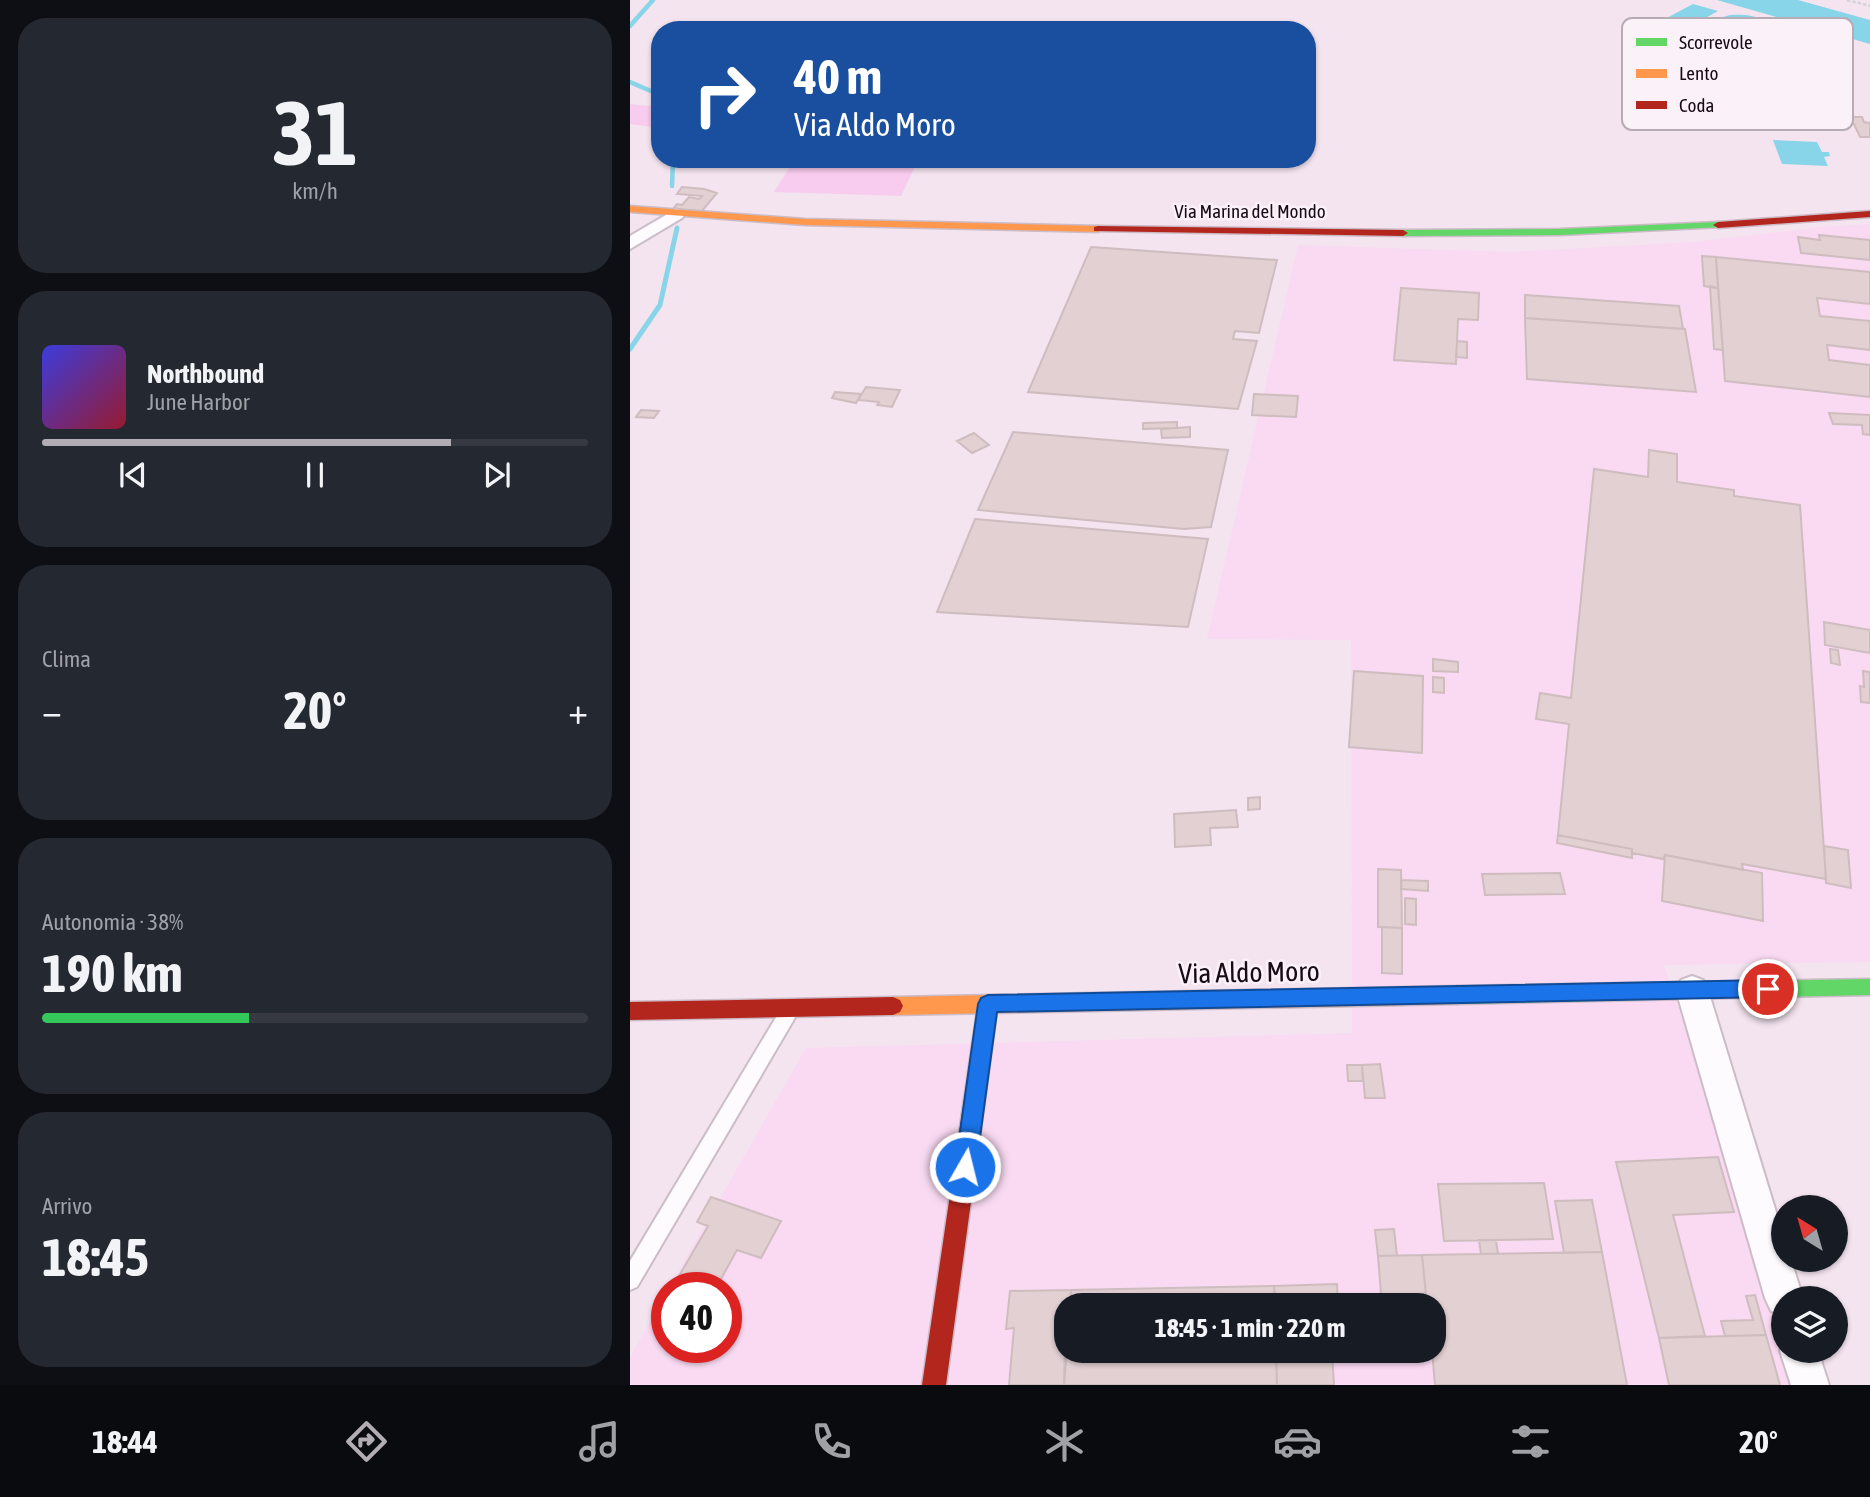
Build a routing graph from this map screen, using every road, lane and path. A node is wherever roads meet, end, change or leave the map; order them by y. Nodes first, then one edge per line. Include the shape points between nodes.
1 (1847, 0) edge
2 (1870, 6) edge
3 (630, 209) edge
4 (676, 214) junction
5 (1870, 214) edge
6 (630, 244) edge
7 (1870, 987) edge
8 (1692, 990) junction
9 (988, 1004) junction
10 (791, 1007) junction
11 (630, 1011) edge
12 (630, 1280) edge
13 (1780, 1286) edge
14 (1803, 1363) edge
15 (934, 1385) edge
16 (1810, 1385) edge

1 - 2 path
3 - 4 street, Via Marina del Mondo
4 - 5 street, Via Marina del Mondo via 943,227 1499,234 1647,230
4 - 6 street
7 - 8 street, Via Aldo Moro
8 - 9 street, Via Aldo Moro
8 - 13 street
9 - 10 street, Via Aldo Moro
9 - 15 street
10 - 11 street, Via Aldo Moro
10 - 12 lane
14 - 16 street

